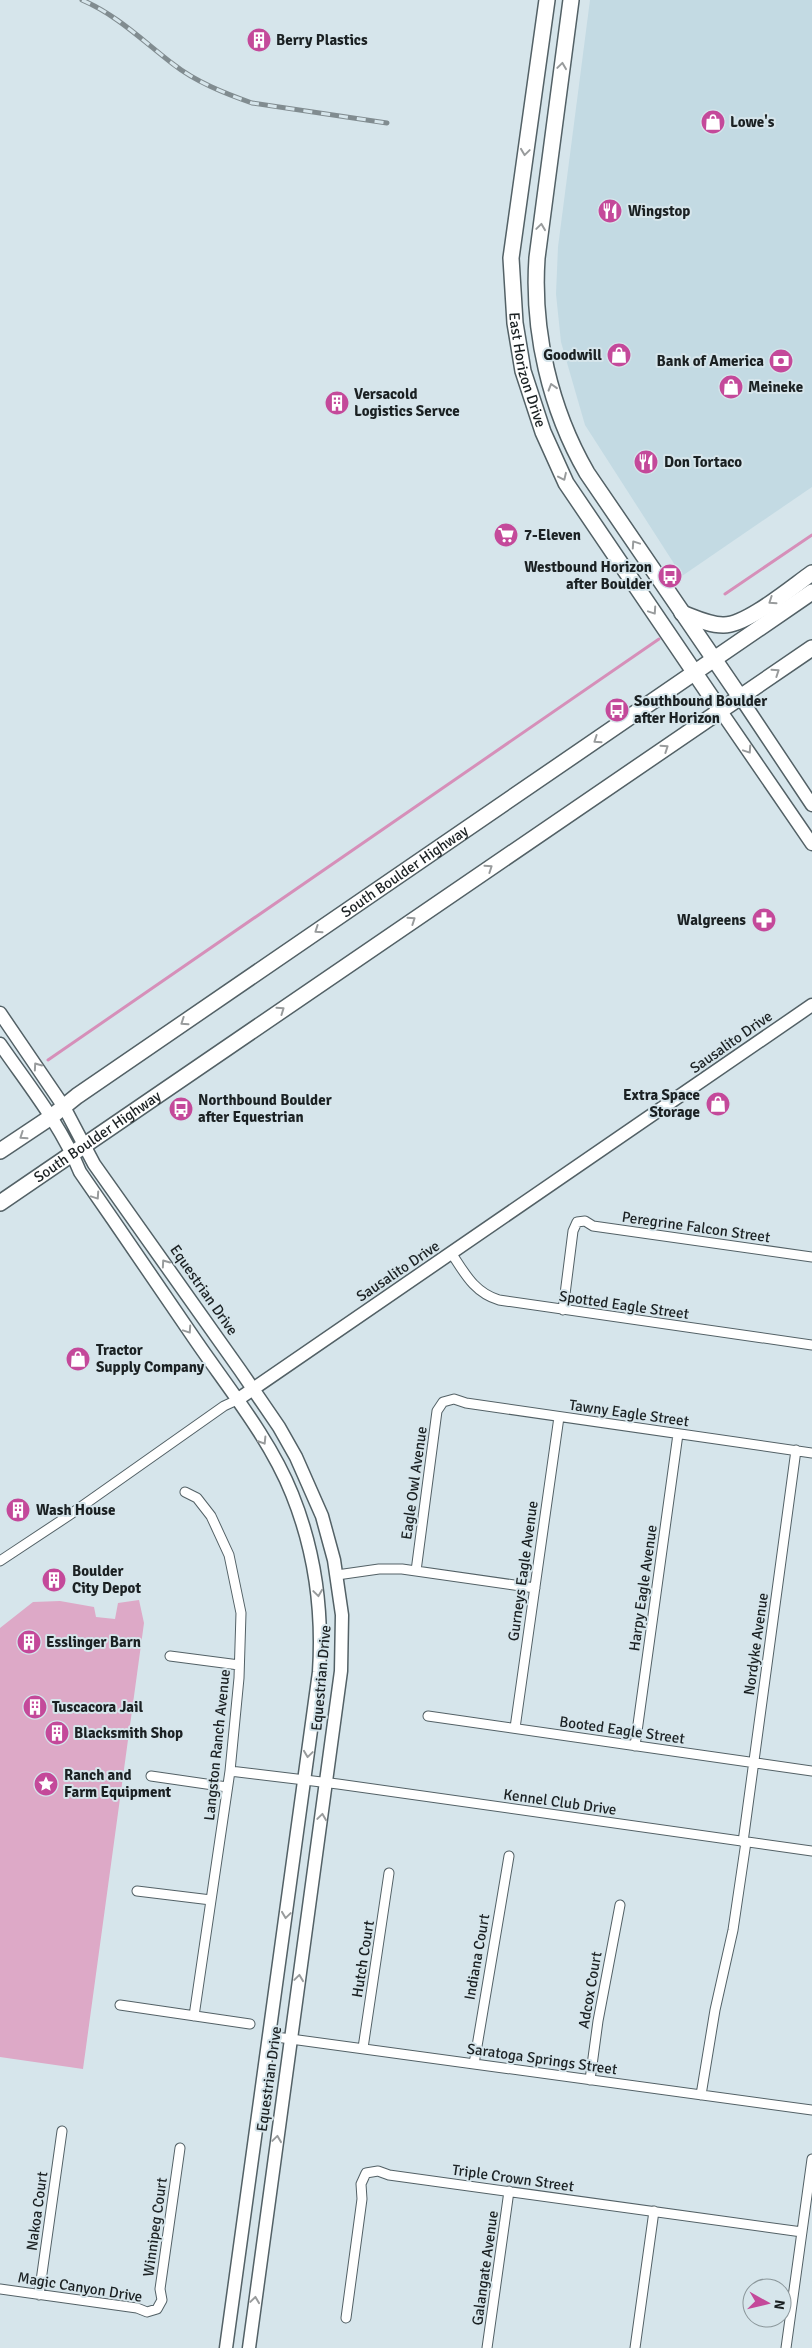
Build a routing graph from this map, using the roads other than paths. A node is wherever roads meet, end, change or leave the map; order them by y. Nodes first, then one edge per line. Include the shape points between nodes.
1 (547, 0) edge
2 (571, 0) edge
3 (531, 118) junction
4 (555, 121) junction
5 (512, 258) junction
6 (537, 258) junction
7 (551, 450) junction
8 (574, 450) junction
9 (812, 573) edge
10 (812, 592) edge
11 (682, 613) junction
12 (812, 648) edge
13 (714, 659) junction
14 (695, 673) junction
15 (740, 697) junction
16 (720, 710) junction
17 (812, 805) edge
18 (812, 844) edge
19 (812, 1005) edge
20 (0, 1014) edge
21 (0, 1044) edge
22 (64, 1107) junction
23 (51, 1117) junction
24 (79, 1149) junction
25 (0, 1151) edge
26 (0, 1203) edge
27 (452, 1254) junction
28 (812, 1257) edge
29 (563, 1310) junction
30 (812, 1346) edge
31 (253, 1389) junction
32 (237, 1400) junction
33 (443, 1402) joint
34 (559, 1417) junction
35 (678, 1434) junction
36 (796, 1450) junction
37 (812, 1453) edge
38 (186, 1492) dead end
39 (0, 1561) edge
40 (416, 1570) junction
41 (337, 1574) junction
42 (535, 1588) junction
43 (170, 1656) dead end
44 (239, 1665) junction
45 (428, 1716) dead end
46 (515, 1728) junction
47 (635, 1746) junction
48 (753, 1763) junction
49 (230, 1771) junction
50 (812, 1771) edge
51 (151, 1776) dead end
52 (304, 1780) junction
53 (326, 1783) junction
54 (227, 1787) junction
55 (744, 1842) junction
56 (812, 1851) edge
57 (509, 1856) dead end
58 (389, 1874) dead end
59 (137, 1891) dead end
60 (211, 1900) junction
61 (620, 1905) dead end
62 (120, 2005) dead end
63 (194, 2016) junction
64 (250, 2024) dead end
65 (269, 2036) junction
66 (290, 2038) junction
67 (363, 2048) junction
68 (474, 2064) junction
69 (590, 2080) junction
70 (702, 2095) junction
71 (812, 2110) edge
72 (62, 2131) dead end
73 (180, 2148) dead end
74 (812, 2159) edge
75 (509, 2191) junction
76 (654, 2211) junction
77 (802, 2232) junction
78 (0, 2289) edge
79 (40, 2295) junction
80 (157, 2309) joint
81 (346, 2318) dead end
82 (226, 2348) edge
83 (249, 2348) edge
84 (487, 2348) edge
85 (635, 2348) edge
86 (786, 2348) edge

1 - 3 main road, East Horizon Drive
4 -> 2 main road, East Horizon Drive
3 - 4 main road
3 -> 5 main road, East Horizon Drive
6 -> 4 main road, East Horizon Drive
5 - 6 main road
5 - 7 main road, East Horizon Drive via 518,352 526,384
8 -> 6 main road, East Horizon Drive via 543,351 535,283
7 - 8 main road
7 -> 14 main road, East Horizon Drive via 566,483
11 -> 8 main road, East Horizon Drive
9 -> 11 main road via 743,620 730,625 716,625
10 - 13 main road, South Boulder Highway
11 - 13 main road, East Horizon Drive
15 -> 12 main road, South Boulder Highway
13 - 14 main road, South Boulder Highway
13 - 15 main road, East Horizon Drive
14 - 16 main road, East Horizon Drive
14 -> 22 main road, South Boulder Highway
15 - 16 main road, South Boulder Highway
15 - 17 street
16 -> 18 street
24 -> 16 main road, South Boulder Highway
19 - 27 street, Sausalito Drive
22 -> 20 street, Equestrian Drive
21 - 23 street, Equestrian Drive
22 - 23 main road, South Boulder Highway
22 - 24 street, Equestrian Drive
23 - 24 street, Equestrian Drive
23 -> 25 main road, South Boulder Highway
24 - 26 main road, South Boulder Highway
31 -> 24 street, Equestrian Drive via 94,1164
24 -> 32 street, Equestrian Drive via 80,1172
27 - 29 street, Spotted Eagle Street via 471,1282 488,1297
27 - 31 street, Sausalito Drive
28 - 29 street, Peregrine Falcon Street via 577,1222 573,1231
29 - 30 street, Spotted Eagle Street
31 - 32 street, Sausalito Drive
31 - 41 street, Equestrian Drive via 279,1427 310,1486 322,1516
32 - 39 street, Sausalito Drive
32 -> 52 street, Equestrian Drive via 292,1493 318,1593 321,1643
33 - 34 street, Tawny Eagle Street via 454,1399
33 - 40 street, Eagle Owl Avenue via 437,1411
34 - 35 street, Tawny Eagle Street
34 - 42 street, Gurneys Eagle Avenue
35 - 36 street, Tawny Eagle Street
35 - 47 street, Harpy Eagle Avenue
36 - 37 street, Tawny Eagle Street
36 - 48 street, Nordyke Avenue
38 - 44 street, Langston Ranch Avenue via 198,1498 211,1516 229,1555 242,1613
40 - 41 street via 379,1568
40 - 42 street
41 - 53 street, Equestrian Drive via 342,1645
42 - 46 street, Gurneys Eagle Avenue
43 - 44 street
44 - 49 street, Langston Ranch Avenue
45 - 46 street, Booted Eagle Street
46 - 47 street, Booted Eagle Street
47 - 48 street, Booted Eagle Street
48 - 50 street, Booted Eagle Street
48 - 55 street, Nordyke Avenue
49 - 52 street, Kennel Club Drive
49 - 54 street, Langston Ranch Avenue
51 - 54 street
52 - 53 street, Kennel Club Drive
52 -> 65 street, Equestrian Drive
53 - 55 street, Kennel Club Drive
66 -> 53 street, Equestrian Drive
54 - 60 street, Langston Ranch Avenue
55 - 56 street, Kennel Club Drive
55 - 70 street, Nordyke Avenue via 734,1930 714,2010
57 - 68 street, Indiana Court
58 - 67 street, Hutch Court
59 - 60 street
60 - 63 street, Langston Ranch Avenue
61 - 69 street, Adcox Court
62 - 63 street
63 - 64 street
65 - 66 street, Saratoga Springs Street
65 - 82 street, Equestrian Drive
66 - 67 street, Saratoga Springs Street
83 -> 66 street, Equestrian Drive
67 - 68 street, Saratoga Springs Street
68 - 69 street, Saratoga Springs Street
69 - 70 street, Saratoga Springs Street
70 - 71 street, Saratoga Springs Street
72 - 79 street, Nakoa Court
73 - 80 street, Winnipeg Court via 160,2289 162,2300
74 - 77 street
75 - 76 street, Triple Crown Street
75 - 81 street, Triple Crown Street via 378,2171 366,2173 361,2184 362,2199
75 - 84 street, Galangate Avenue
76 - 77 street, Triple Crown Street
76 - 85 street
77 - 86 street
78 - 79 street, Magic Canyon Drive
79 - 80 street, Magic Canyon Drive via 147,2312

